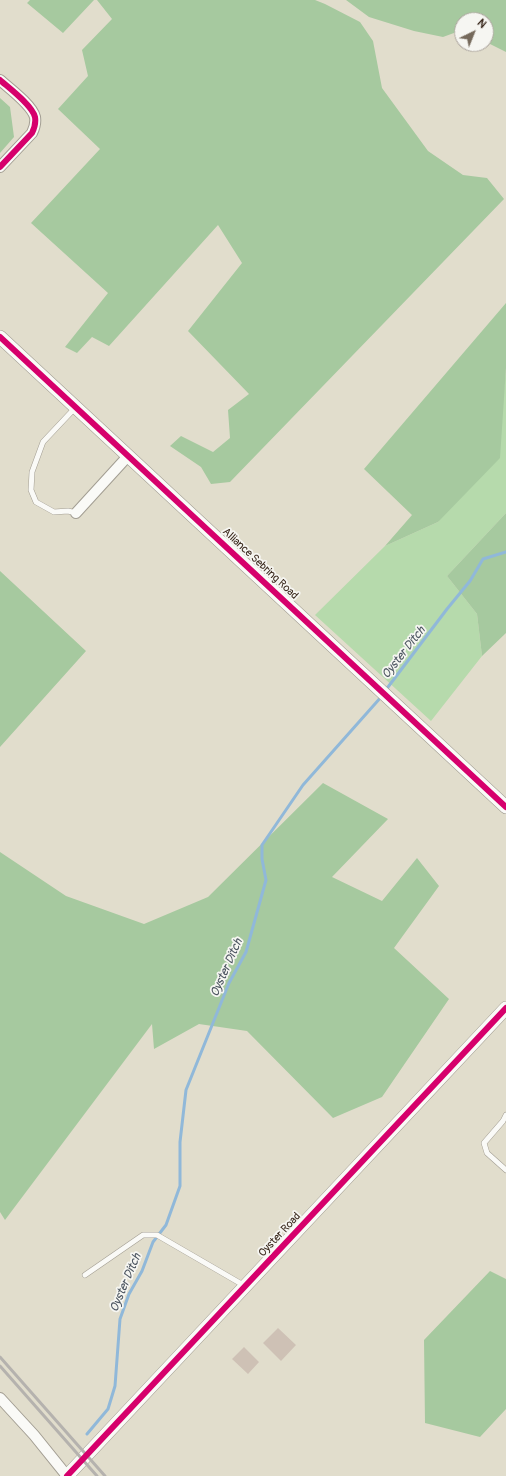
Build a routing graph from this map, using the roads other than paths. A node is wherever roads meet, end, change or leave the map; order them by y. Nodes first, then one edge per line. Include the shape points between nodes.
1 (0, 80) edge
2 (0, 167) edge
3 (0, 337) edge
4 (76, 407) junction
5 (128, 456) junction
6 (76, 513) joint
7 (506, 807) edge
8 (506, 1008) edge
9 (506, 1115) edge
10 (506, 1170) edge
11 (86, 1275) dead end
12 (246, 1286) junction
13 (0, 1398) edge
14 (67, 1476) edge

1 - 2 street via 29,107 35,118 32,132
3 - 4 street, Alliance Sebring Road
4 - 5 street, Alliance Sebring Road
4 - 6 lane via 42,442 32,472 31,490 36,502 54,512
5 - 6 street
5 - 7 street, Alliance Sebring Road
8 - 12 street, Oyster Road
9 - 10 lane via 484,1144 487,1153
11 - 12 lane via 143,1235 157,1235
12 - 14 street, Oyster Road
13 - 14 street

